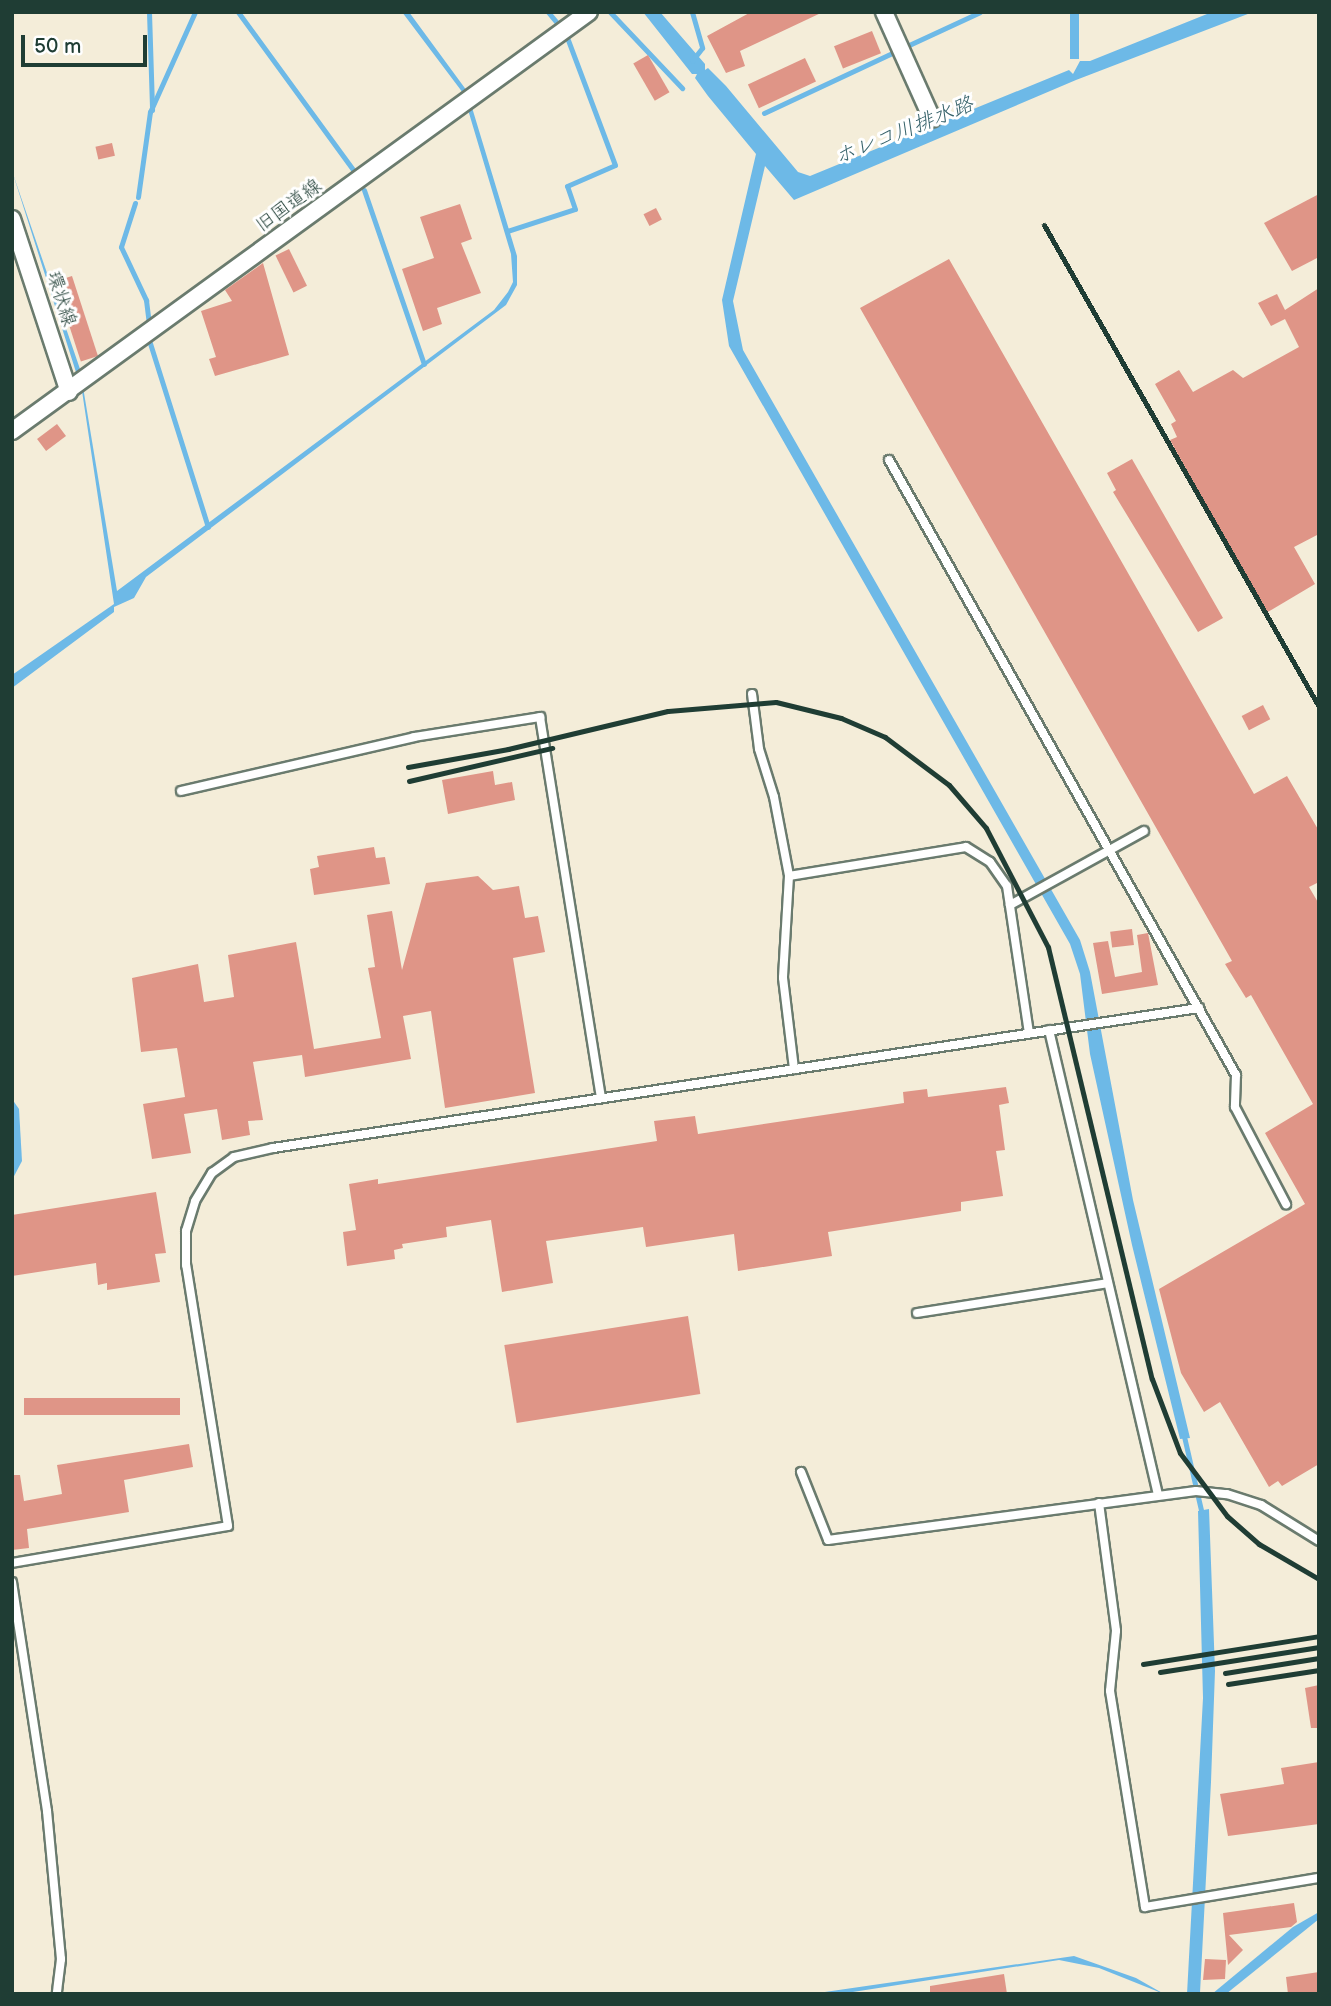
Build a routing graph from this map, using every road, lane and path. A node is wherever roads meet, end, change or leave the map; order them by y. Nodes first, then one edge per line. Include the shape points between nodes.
1 (589, 12) edge
2 (884, 12) edge
3 (932, 119) dead end
4 (12, 219) edge
5 (69, 391) junction
6 (12, 431) edge
7 (889, 460) dead end
8 (752, 694) dead end
9 (181, 791) dead end
10 (1144, 831) dead end
11 (1114, 851) junction
12 (789, 876) junction
13 (1010, 905) junction
14 (1199, 1008) junction
15 (1049, 1030) junction
16 (1029, 1033) junction
17 (794, 1069) junction
18 (601, 1098) junction
19 (1286, 1203) dead end
20 (1108, 1283) junction
21 (918, 1312) dead end
22 (801, 1472) dead end
23 (1158, 1495) junction
24 (1098, 1503) junction
25 (1319, 1541) edge
26 (12, 1563) edge
27 (12, 1582) edge
28 (1319, 1878) edge
29 (57, 1994) edge

1 - 5 street, 旧国道線
2 - 3 street
4 - 5 street, 環状線
5 - 6 street, 旧国道線
7 - 11 lane
8 - 12 lane via 759,749 774,797
9 - 18 lane via 414,737 540,717
10 - 11 lane
11 - 13 lane
11 - 14 lane
12 - 13 lane via 966,847 990,862 1007,886
12 - 17 lane via 783,978
13 - 16 lane
14 - 15 lane
14 - 19 lane via 1236,1075 1235,1107
15 - 16 lane
15 - 20 lane
16 - 17 lane
17 - 18 lane
18 - 26 lane via 273,1147 234,1157 212,1173 195,1201 186,1231 186,1265 228,1525
20 - 21 lane
20 - 23 lane
22 - 24 lane via 828,1541
23 - 24 lane
23 - 25 lane via 1227,1494 1261,1505
24 - 28 lane via 1116,1631 1110,1691 1145,1907
27 - 29 lane via 47,1811 61,1959

